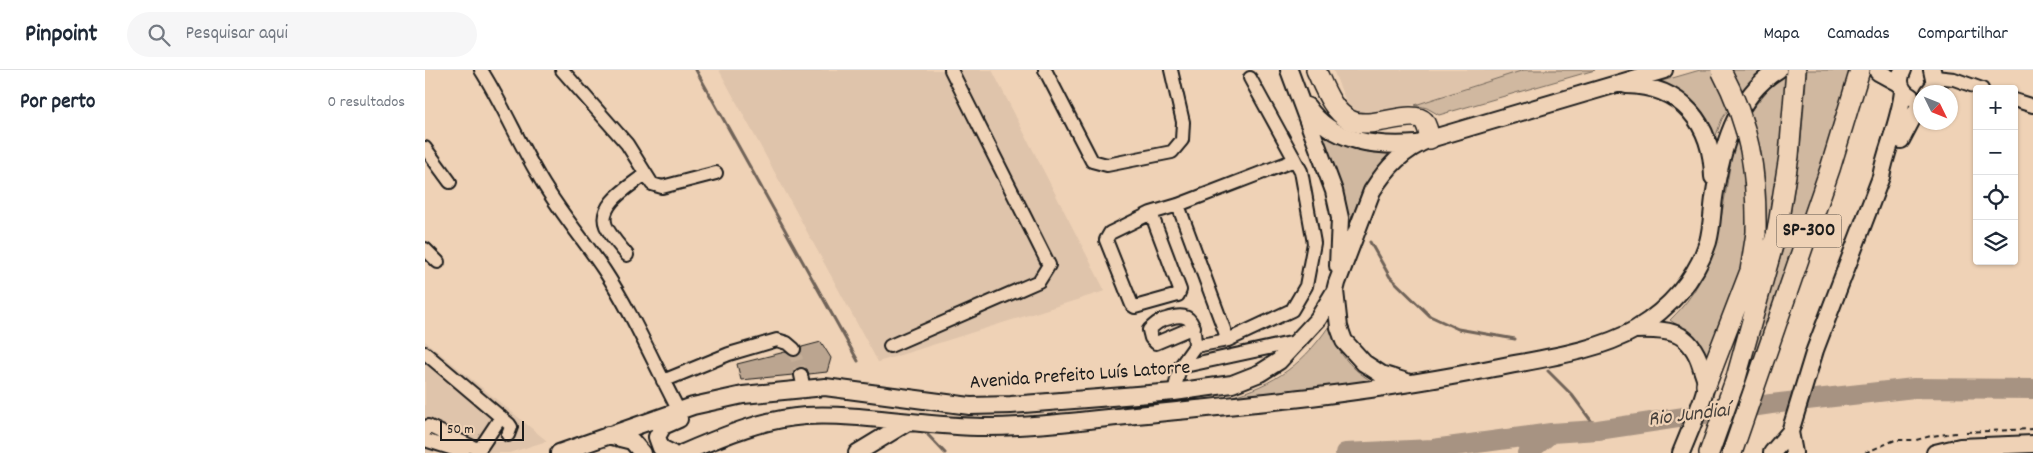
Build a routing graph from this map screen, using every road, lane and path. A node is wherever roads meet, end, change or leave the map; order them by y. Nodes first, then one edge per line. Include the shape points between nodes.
1 (481, 70) edge
2 (562, 70) edge
3 (951, 70) edge
4 (1045, 70) edge
5 (1171, 70) edge
6 (1289, 70) edge
7 (1316, 70) edge
8 (1664, 70) edge
9 (1721, 70) edge
10 (1778, 70) edge
11 (1796, 70) edge
12 (1871, 72) edge
13 (1933, 73) edge
14 (1250, 78) dead end
15 (1902, 82) edge
16 (1615, 85) junction
17 (1973, 86) edge
18 (1296, 88) junction
19 (1913, 96) edge
20 (2018, 101) edge
21 (2033, 106) edge
22 (1913, 119) edge
23 (1425, 141) junction
24 (425, 148) edge
25 (1295, 160) junction
26 (716, 173) dead end
27 (645, 174) junction
28 (1881, 177) junction
29 (450, 182) dead end
30 (1714, 197) junction
31 (1178, 205) junction
32 (1151, 213) junction
33 (425, 250) edge
34 (627, 255) dead end
35 (438, 262) dead end
36 (1336, 287) junction
37 (1194, 327) dead end
38 (1635, 330) junction
39 (1228, 340) junction
40 (1300, 341) junction
41 (890, 346) dead end
42 (1195, 346) junction
43 (794, 349) dead end
44 (425, 352) edge
45 (1180, 367) junction
46 (663, 381) junction
47 (1415, 384) junction
48 (1706, 385) junction
49 (773, 392) junction
50 (1174, 392) junction
51 (679, 411) junction
52 (501, 417) junction
53 (908, 422) junction
54 (1790, 430) junction
55 (425, 431) edge
56 (508, 435) dead end
57 (609, 435) junction
58 (425, 440) edge
59 (2033, 444) edge
60 (1957, 450) edge
61 (465, 453) edge
62 (559, 453) edge
63 (642, 453) edge
64 (671, 453) edge
65 (683, 453) edge
66 (857, 453) edge
67 (1681, 453) edge
68 (1709, 453) edge
69 (1732, 453) edge
70 (1772, 453) edge
71 (1793, 453) edge
72 (1935, 453) edge

1 - 46 street via 501,100 537,174 604,271
2 - 27 street via 627,144
3 - 41 street via 1049,265 1039,281
4 - 5 street via 1092,161 1107,165 1172,152 1182,140 1183,122
6 - 18 main road
7 - 23 highway via 1332,103 1349,120 1373,124 1417,117 1424,121
8 - 16 main road
9 - 48 highway, bridge via 1744,119 1751,148 1757,207 1756,233 1747,279
10 - 30 main road via 1745,102 1734,122
11 - 68 highway, SP-300 via 1790,148 1777,231 1736,378
12 - 15 main road
12 - 69 highway, SP-300 via 1830,169
13 - 17 street
14 - 25 street
15 - 19 main road via 1909,96
15 - 28 main road via 1901,111
16 - 23 main road
16 - 30 main road via 1641,85 1676,98 1688,108 1706,136 1713,163
18 - 23 main road via 1318,120 1343,136 1372,144
18 - 36 main road via 1337,205 1340,229
20 - 21 street
22 - 28 main road via 1891,164
23 - 36 main road, Avenida Prefeito Luís Latorre via 1401,155 1372,191
24 - 29 street
25 - 31 street
25 - 39 street via 1301,171 1314,243 1306,286 1293,310
26 - 27 street via 662,187 652,184
27 - 34 street via 606,209 604,216 606,227
28 - 54 main road via 1815,350
30 - 38 main road via 1707,245 1689,281 1675,298
31 - 32 street
31 - 39 street
32 - 32 street via 1180,290 1178,295 1135,307 1105,240 1110,232
33 - 35 street
36 - 40 main road, Avenida Prefeito Luís Latorre via 1318,319
36 - 47 main road via 1339,327 1353,353 1381,374
37 - 42 street
38 - 47 main road, Avenida Prefeito Luís Latorre via 1582,349
38 - 48 main road via 1663,329 1683,337 1698,357
39 - 42 street
40 - 45 street
40 - 50 main road, Avenida Prefeito Luís Latorre via 1260,373 1232,384
42 - 45 street
43 - 46 street via 777,340 729,354
44 - 52 street
45 - 50 street
46 - 51 street
47 - 53 main road, Avenida Prefeito Luís Latorre via 1340,395 984,427
48 - 67 main road
49 - 50 main road, Avenida Prefeito Luís Latorre via 803,382 970,406
49 - 51 main road, Avenida Prefeito Luís Latorre via 743,395
49 - 64 main road via 671,421 657,436 661,448
51 - 57 main road, Avenida Prefeito Luís Latorre
52 - 55 street via 481,447 475,448 428,426
52 - 56 street via 511,427
53 - 65 main road, Avenida Prefeito Luís Latorre via 865,417 804,416 736,432
53 - 66 main road
54 - 70 main road
54 - 71 main road
57 - 62 main road, Avenida Prefeito Luís Latorre
57 - 63 main road via 632,441
58 - 61 street
59 - 60 main road
60 - 72 main road

